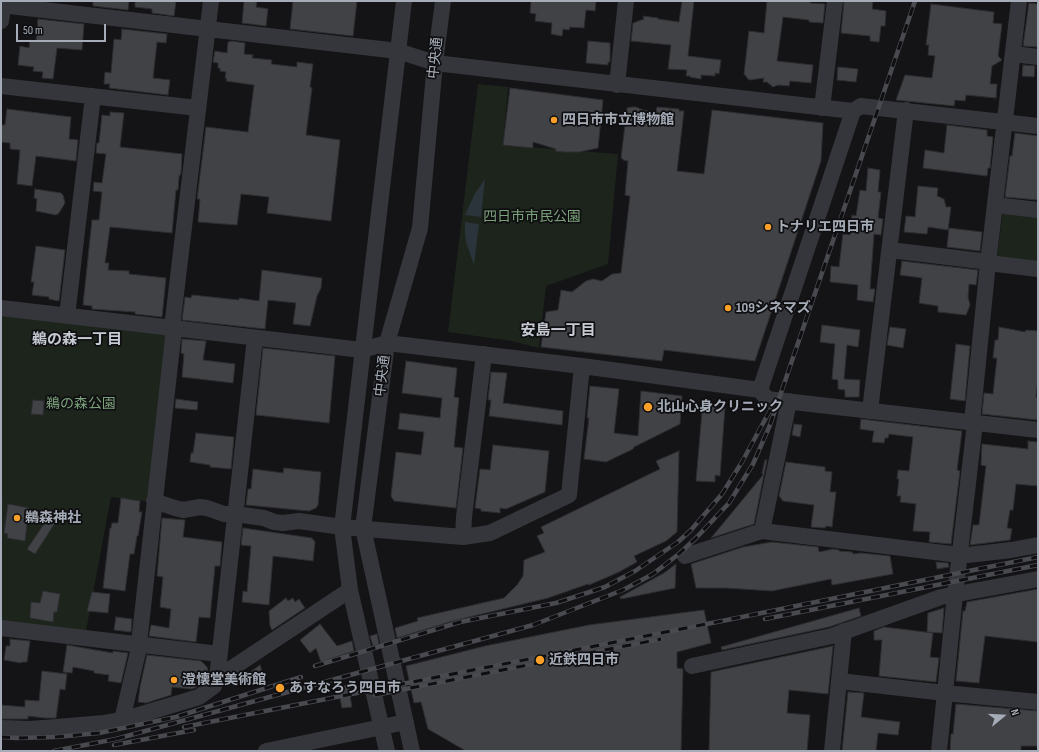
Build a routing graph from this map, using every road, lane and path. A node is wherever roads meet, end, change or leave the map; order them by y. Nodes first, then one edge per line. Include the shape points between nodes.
1 (211, 1) edge
2 (404, 1) edge
3 (443, 1) edge
4 (626, 1) edge
5 (835, 1) edge
6 (1019, 1) edge
7 (2, 4) edge
8 (1, 22) edge
9 (208, 29) junction
10 (398, 51) junction
11 (1013, 54) junction
12 (1038, 57) edge
13 (435, 63) junction
14 (617, 85) junction
15 (1, 86) edge
16 (93, 96) junction
17 (198, 108) junction
18 (822, 108) junction
19 (906, 110) junction
20 (853, 112) junction
21 (1005, 122) junction
22 (1038, 126) edge
23 (995, 205) junction
24 (1038, 210) edge
25 (890, 250) junction
26 (988, 262) junction
27 (1038, 269) edge
28 (1, 308) edge
29 (68, 316) junction
30 (172, 328) junction
31 (255, 338) junction
32 (387, 343) junction
33 (362, 350) junction
34 (484, 354) junction
35 (582, 366) junction
36 (760, 390) junction
37 (789, 401) junction
38 (870, 411) junction
39 (974, 422) junction
40 (1038, 430) edge
41 (154, 502) junction
42 (235, 514) junction
43 (342, 527) junction
44 (363, 528) junction
45 (762, 531) junction
46 (463, 537) junction
47 (1038, 545) edge
48 (960, 555) junction
49 (685, 556) dead end
50 (1038, 579) edge
51 (350, 590) junction
52 (955, 595) junction
53 (1, 630) edge
54 (844, 631) junction
55 (138, 644) junction
56 (219, 654) junction
57 (692, 666) dead end
58 (216, 678) junction
59 (839, 681) junction
60 (945, 693) junction
61 (1038, 702) edge
62 (122, 720) junction
63 (406, 722) junction
64 (1, 728) edge
65 (381, 728) junction
66 (273, 750) edge
67 (387, 751) edge
68 (412, 751) edge
69 (832, 751) edge
70 (939, 751) edge

1 - 9 street
2 - 10 street, 中央通
3 - 13 street, 中央通
4 - 14 street
5 - 18 street
6 - 11 street
7 - 8 street
7 - 9 street
9 - 10 street
9 - 17 street
10 - 13 street
10 - 33 street, 中央通
11 - 12 street
11 - 21 street
13 - 14 street
13 - 32 street, 中央通 via 420,228
14 - 18 street
15 - 16 street
16 - 17 street
16 - 29 street
17 - 30 street
18 - 20 street
19 - 20 street via 861,106
19 - 21 street
19 - 25 street
20 - 36 street
21 - 22 street
21 - 23 street
23 - 24 street
23 - 26 street
25 - 26 street
25 - 38 street
26 - 27 street
26 - 39 street
28 - 29 street
29 - 30 street
30 - 31 street
30 - 41 street via 173,338
31 - 33 street
31 - 42 street
32 - 33 street
32 - 34 street
32 - 44 street, 中央通
33 - 43 street, 中央通
34 - 35 street
34 - 46 street
35 - 36 street
35 - 46 street via 569,495 490,533
36 - 37 street via 767,400
37 - 38 street
37 - 45 street
38 - 39 street
39 - 40 street
39 - 48 street
41 - 42 street via 183,510 200,507 224,514
41 - 55 street
42 - 43 street via 274,522 298,521
42 - 56 street
43 - 44 street
43 - 51 street, 中央通
44 - 46 street
44 - 63 street, 中央通
45 - 48 street
45 - 49 street
47 - 48 street
48 - 52 street
50 - 52 street
51 - 58 street
51 - 65 street, 中央通
52 - 54 street via 941,597
52 - 60 street
53 - 55 street
54 - 57 street via 832,636
54 - 59 street
55 - 56 street
55 - 62 street
56 - 58 street
58 - 62 street via 214,686 199,697
59 - 60 street
59 - 69 street
60 - 61 street
60 - 70 street
62 - 64 street via 104,724 30,729
63 - 65 street
63 - 68 street, 中央通
65 - 66 street
65 - 67 street, 中央通

